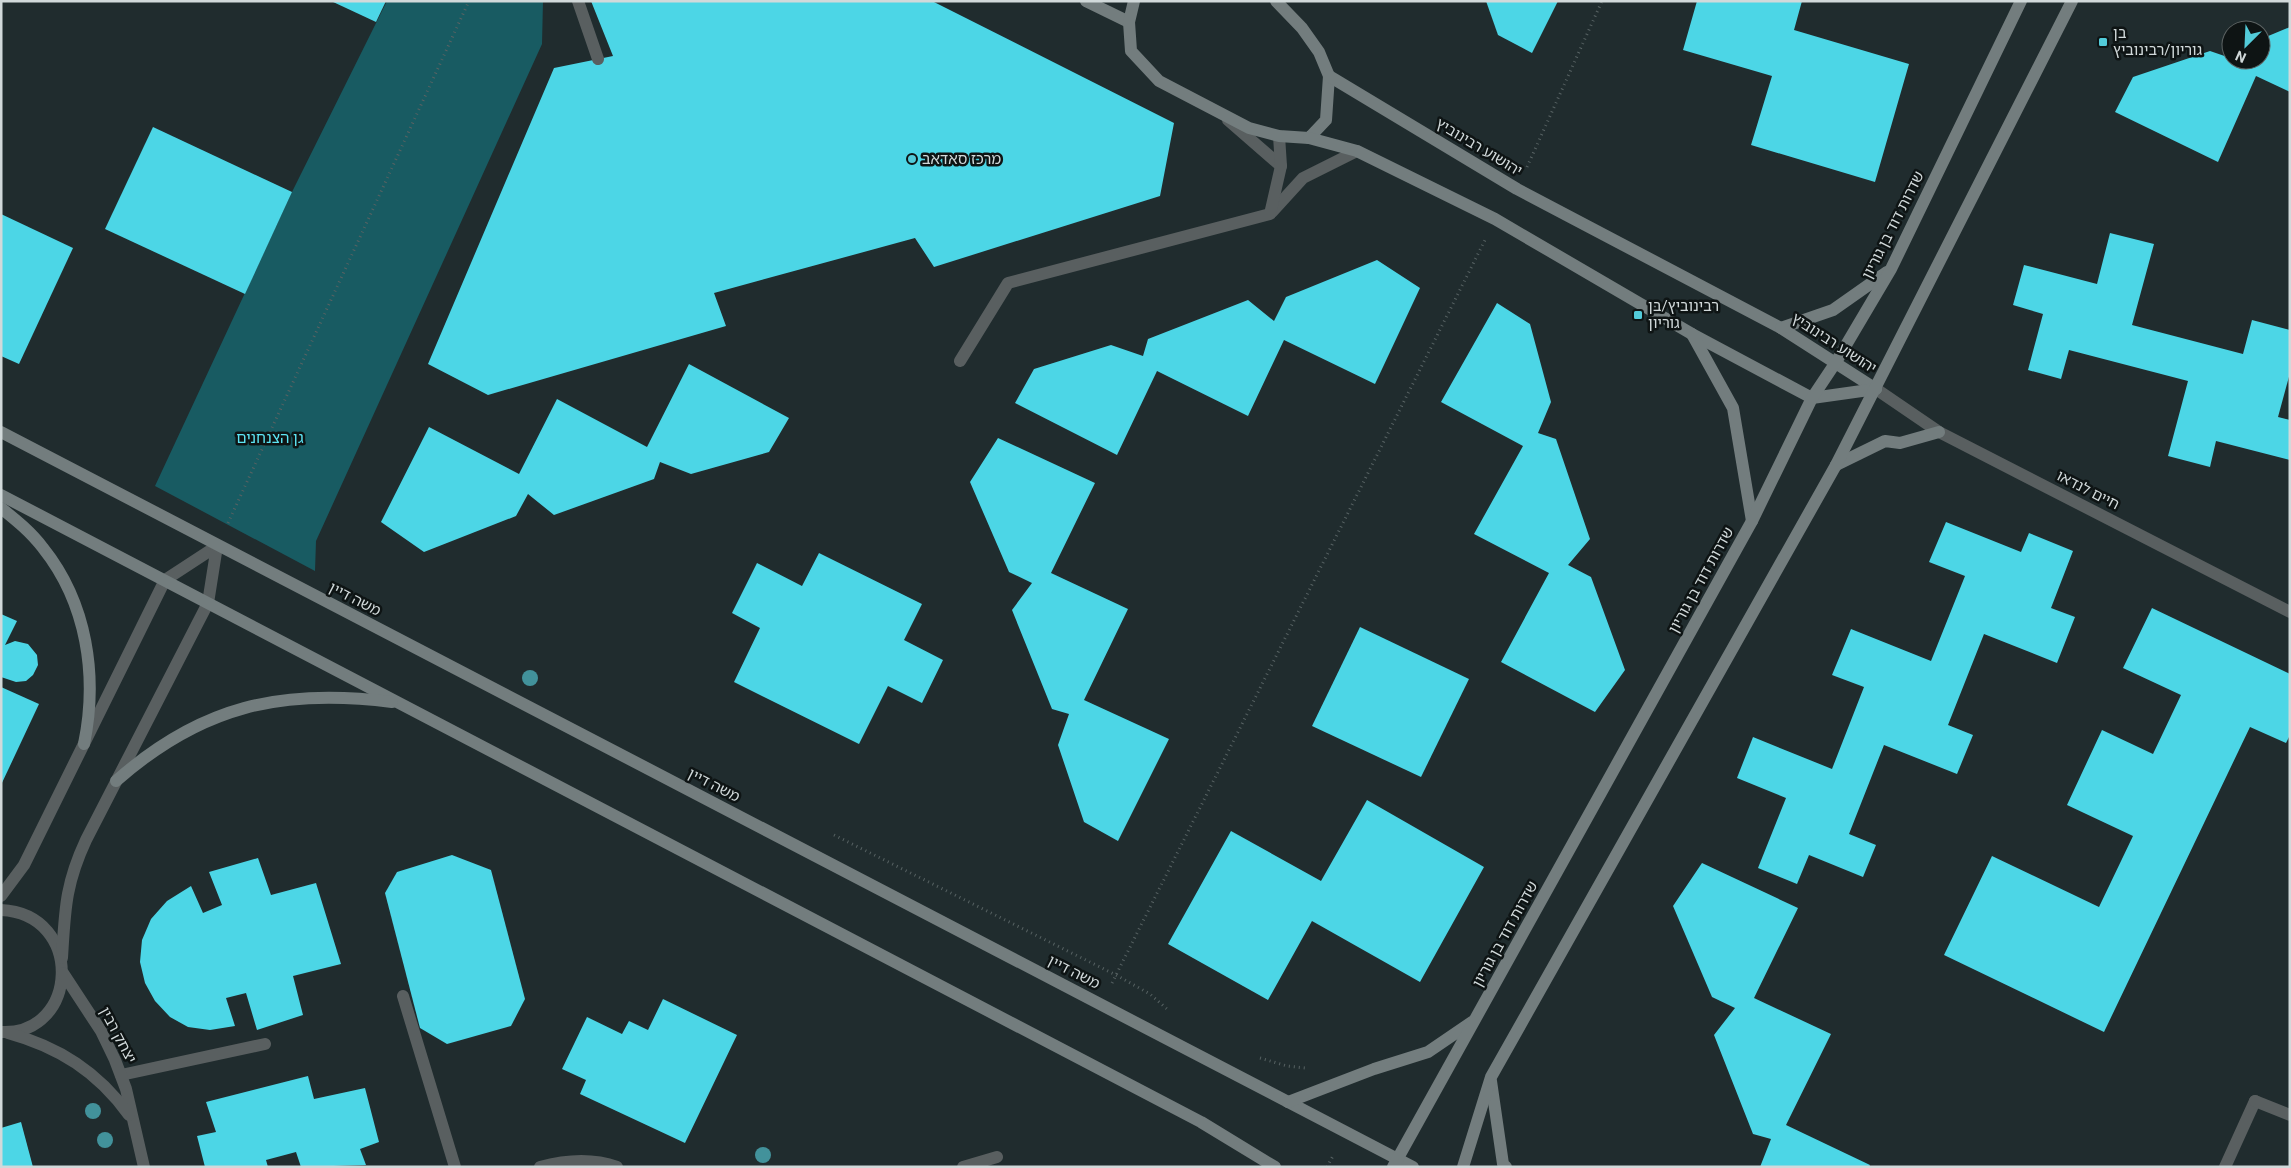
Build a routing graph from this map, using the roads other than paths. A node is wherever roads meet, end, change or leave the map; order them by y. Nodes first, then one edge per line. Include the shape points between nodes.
1 (578, 1) edge
2 (1086, 1) edge
3 (1134, 1) edge
4 (1276, 1) edge
5 (2021, 1) edge
6 (2072, 1) edge
7 (1129, 22) junction
8 (598, 59) dead end
9 (1328, 76) junction
10 (1224, 117) junction
11 (1279, 136) junction
12 (1309, 138) junction
13 (1357, 151) junction
14 (1281, 166) junction
15 (1270, 214) junction
16 (1891, 270) junction
17 (1781, 328) junction
18 (1692, 334) junction
19 (960, 362) dead end
20 (1836, 362) junction
21 (1876, 389) junction
22 (1812, 398) junction
23 (1, 432) edge
24 (1939, 432) junction
25 (1836, 466) junction
26 (1, 495) edge
27 (1, 508) edge
28 (1752, 521) junction
29 (218, 546) junction
30 (165, 580) junction
31 (208, 603) junction
32 (2290, 612) edge
33 (400, 703) junction
34 (84, 744) junction
35 (116, 781) junction
36 (1, 896) edge
37 (1, 910) edge
38 (62, 958) junction
39 (62, 973) junction
40 (403, 996) dead end
41 (1476, 1019) junction
42 (3, 1032) edge
43 (265, 1044) dead end
44 (121, 1075) junction
45 (1491, 1077) junction
46 (1288, 1102) junction
47 (2290, 1115) edge
48 (131, 1117) junction
49 (997, 1157) dead end
50 (1395, 1163) edge
51 (144, 1167) edge
52 (455, 1167) edge
53 (540, 1167) edge
54 (617, 1167) edge
55 (963, 1167) edge
56 (1276, 1167) edge
57 (1413, 1167) edge
58 (1463, 1167) edge
59 (1506, 1167) edge
60 (2225, 1167) edge

1 - 8 street
2 - 7 street
3 - 7 street
4 - 9 street via 1319,52
5 - 16 street, שדרות דוד בן גוריון
6 - 21 street
7 - 10 street via 1131,51 1159,81
9 - 12 street via 1326,120
9 - 17 street, יהושוע רבינוביץ via 1517,189
10 - 11 street
10 - 14 street
11 - 12 street
11 - 14 street
12 - 13 street
13 - 15 street via 1303,178
13 - 18 street via 1495,219
14 - 15 street
15 - 19 street via 1008,283
16 - 17 street via 1833,310
16 - 20 street, שדרות דוד בן גוריון
17 - 20 street, יהושוע רבינוביץ
18 - 22 street
18 - 28 street via 1733,408
20 - 21 street, יהושוע רבינוביץ
20 - 22 street, שדרות דוד בן גוריון
21 - 22 street, יהושוע רבינוביץ
21 - 24 street, חיים לנדאו
21 - 25 street
22 - 28 street, שדרות דוד בן גוריון
23 - 29 street, משה דיין
24 - 25 street via 1900,443 1885,441
24 - 32 street, חיים לנדאו
25 - 45 street
26 - 30 street
27 - 34 street via 42,546 64,580 77,609 84,631 89,676 88,724
28 - 41 street, שדרות דוד בן גוריון
29 - 30 street
29 - 31 street
29 - 46 street, משה דיין
30 - 31 street
30 - 34 street
31 - 33 street
31 - 35 street
33 - 35 street via 326,696 252,706 183,733 140,760
33 - 56 street via 1201,1122
34 - 36 street via 20,872
35 - 38 street via 73,869 64,907
37 - 38 street via 26,915 43,926 55,941
38 - 39 street
39 - 42 street via 58,996 47,1012 32,1024
39 - 44 street, יצחק רבין via 101,1031
40 - 52 street
41 - 46 street via 1428,1052
41 - 50 street, שדרות דוד בן גוריון
42 - 48 street, יצחק רבין via 40,1043 82,1066 104,1084
43 - 44 street
44 - 48 street, יצחק רבין
45 - 58 street
45 - 59 street
46 - 50 street, משה דיין
47 - 60 street via 2255,1100
48 - 51 street, יצחק רבין
49 - 55 street
50 - 57 street, משה דיין
53 - 54 street via 580,1161

